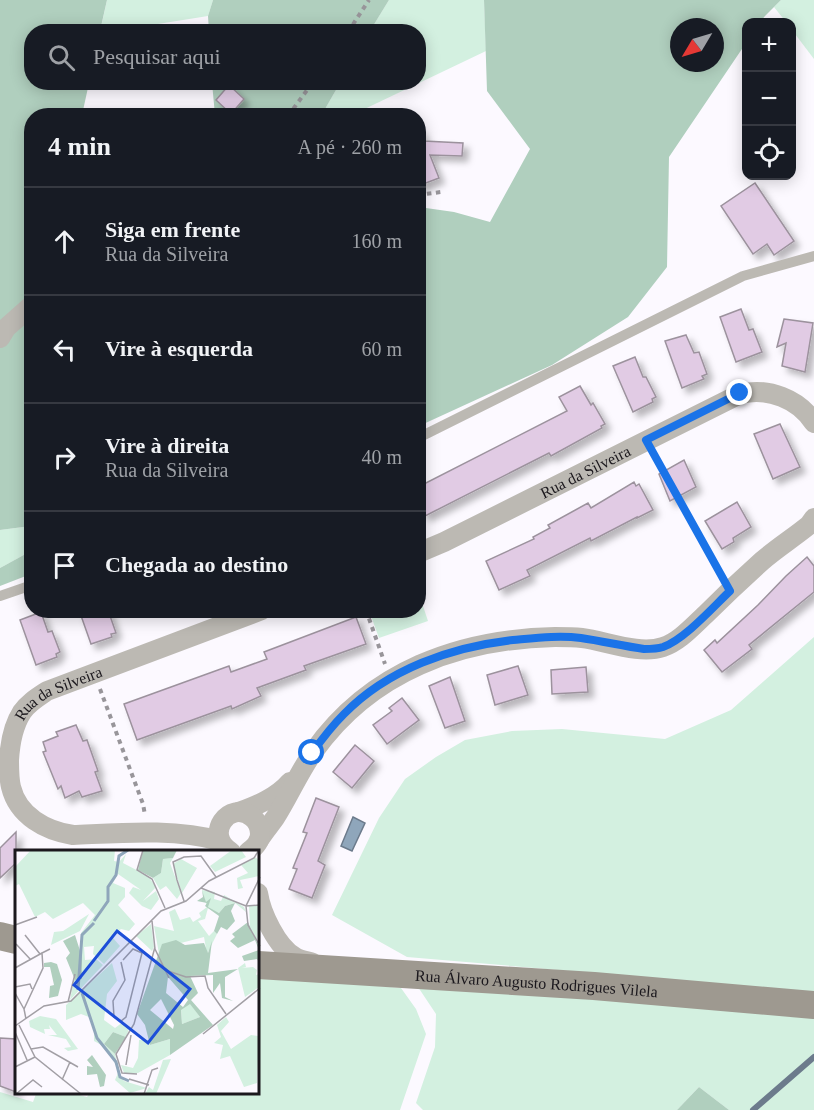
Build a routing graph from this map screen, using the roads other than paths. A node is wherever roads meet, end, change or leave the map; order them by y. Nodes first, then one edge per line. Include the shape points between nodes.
1 (814, 256) edge
2 (24, 312) edge
3 (1, 332) edge
4 (814, 423) edge
5 (426, 434) edge
6 (814, 518) edge
7 (426, 550) edge
8 (24, 588) edge
9 (0, 596) edge
10 (240, 618) edge
11 (300, 772) junction
12 (233, 814) junction
13 (157, 833) junction
14 (226, 848) edge
15 (254, 848) edge
16 (260, 902) edge
17 (269, 925) junction
18 (0, 936) edge
19 (15, 940) edge
20 (260, 963) edge
21 (260, 964) edge
22 (329, 970) junction
23 (814, 1005) edge

1 - 5 lane via 743,276
2 - 3 street
4 - 7 street, Rua da Silveira via 800,406 767,392 740,393
6 - 11 street, Rua da Silveira via 687,631 663,647 644,649 556,637 504,641 454,651 403,671 346,712
8 - 9 lane
10 - 13 street, Rua da Silveira via 46,691 24,710 16,723 10,743 11,787 32,819 44,827 73,835
11 - 12 street, Rua da Silveira via 284,789
11 - 15 street, Rua da Silveira
12 - 13 street, Rua da Silveira
12 - 14 street, Rua da Silveira via 219,827
12 - 15 street, Rua da Silveira via 245,813 256,821 260,833
13 - 14 street, Rua da Silveira via 194,836
16 - 17 street
17 - 20 street via 277,942 276,951
17 - 22 street via 283,947 295,957
18 - 19 main road
21 - 22 main road, Rua Álvaro Augusto Rodrigues Vilela
22 - 23 main road, Rua Álvaro Augusto Rodrigues Vilela via 594,986

